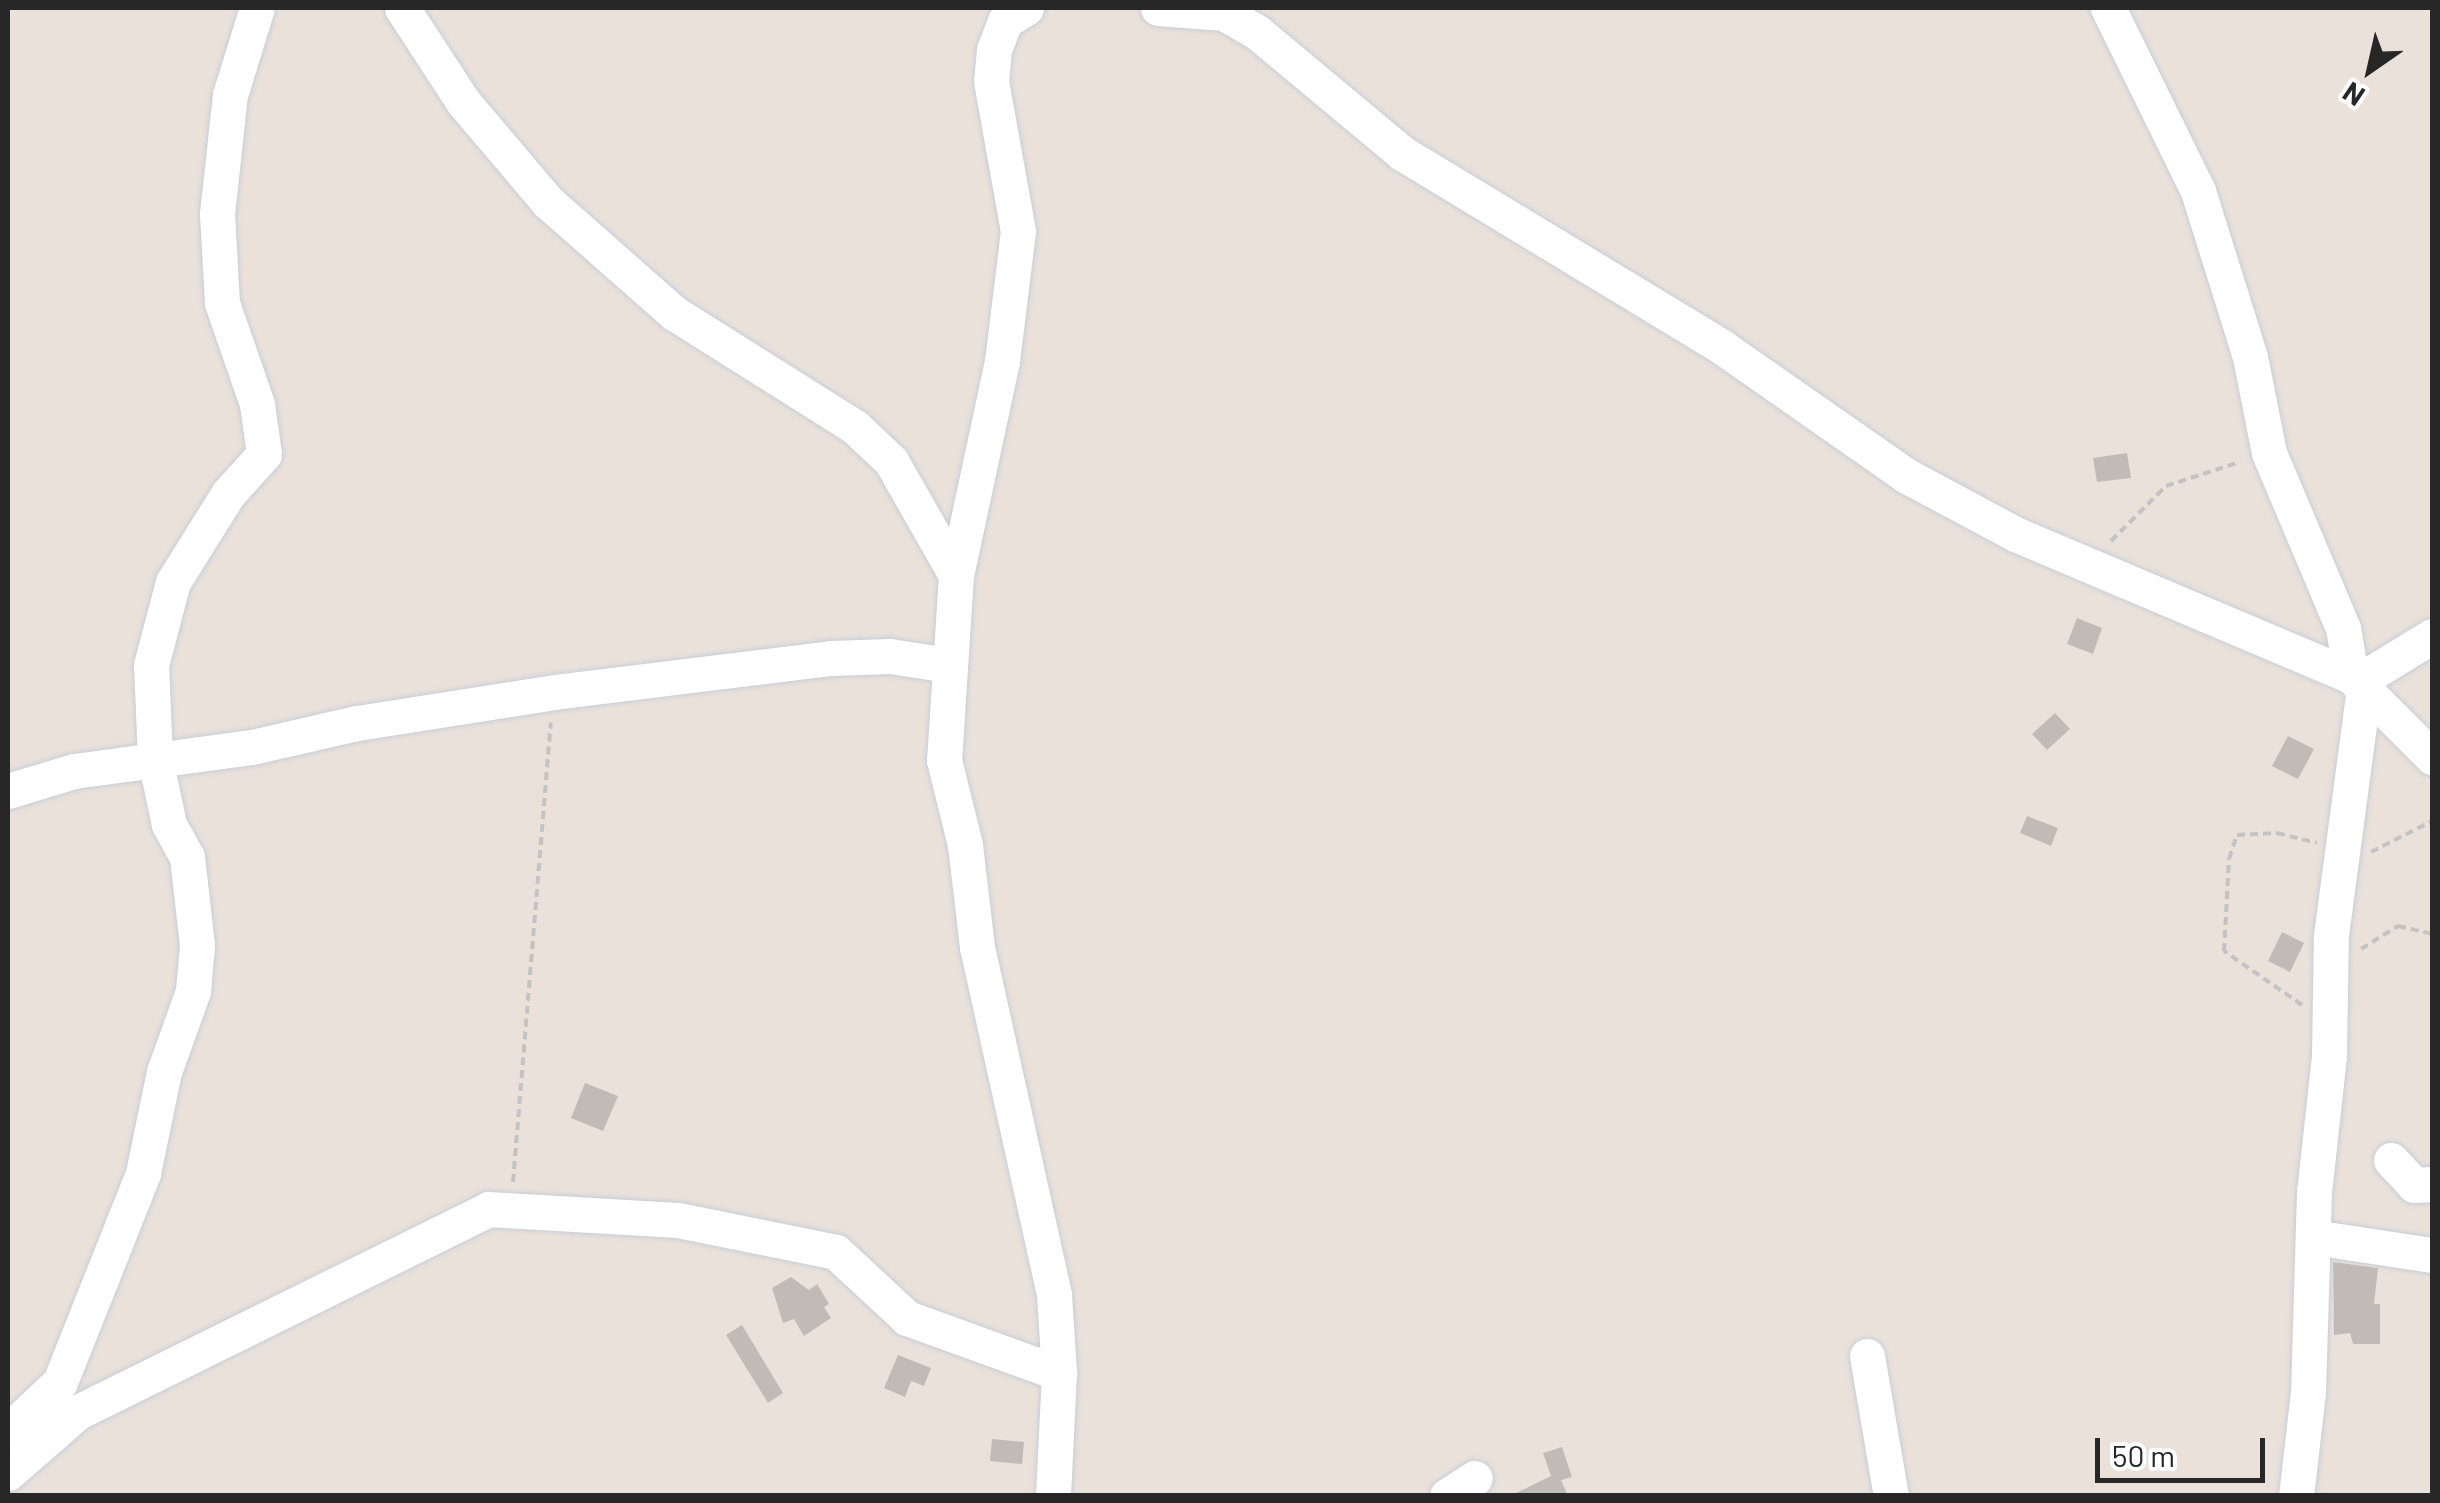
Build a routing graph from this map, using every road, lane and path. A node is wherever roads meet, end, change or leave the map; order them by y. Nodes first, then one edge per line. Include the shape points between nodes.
1 (257, 8) edge
2 (402, 8) edge
3 (1026, 8) edge
4 (1158, 8) edge
5 (2108, 8) edge
6 (1228, 10) edge
7 (2269, 453) junction
8 (2087, 566) junction
9 (956, 575) junction
10 (2432, 636) edge
11 (948, 665) junction
12 (2358, 682) junction
13 (554, 692) junction
14 (2432, 757) edge
15 (155, 759) junction
16 (8, 791) edge
17 (2432, 821) edge
18 (2340, 846) junction
19 (2432, 934) edge
20 (2360, 950) dead end
21 (2327, 1011) junction
22 (2392, 1160) dead end
23 (2432, 1184) edge
24 (511, 1207) junction
25 (2313, 1237) junction
26 (2432, 1256) edge
27 (1867, 1356) dead end
28 (1059, 1373) junction
29 (8, 1431) edge
30 (9, 1476) edge
31 (1053, 1496) edge
32 (1891, 1496) edge
33 (2296, 1496) edge

1 - 15 street via 230,94 218,214 222,302 257,404 264,454 228,494 168,596 151,665
2 - 9 street via 464,103 548,202 674,313 855,426 891,461
3 - 9 street via 1005,21 994,50 991,81 1018,231 1016,266
4 - 6 street
5 - 7 street via 2198,191 2250,357
6 - 8 street via 1402,153 1722,346 1907,476
7 - 8 path via 2166,486
7 - 12 street via 2343,628
8 - 12 street
9 - 11 street
10 - 12 street
11 - 13 street via 890,656 831,658
11 - 28 street via 944,760 977,948 1036,1192
12 - 14 street
12 - 18 street
13 - 15 street
13 - 24 path
15 - 16 street via 74,771
15 - 29 street via 170,824 187,856 196,945 193,992 164,1072 142,1173 60,1382
17 - 18 path via 2373,852
18 - 21 street
18 - 21 path via 2277,834 2237,835 2229,859 2224,951 2302,1005
19 - 20 path via 2398,926 2372,936
21 - 25 street via 2330,1057
22 - 23 street via 2414,1185
24 - 28 street via 678,1220 836,1252 906,1318
24 - 30 street via 488,1209 402,1248 78,1412
25 - 26 street
25 - 33 street
27 - 32 street
28 - 31 street

